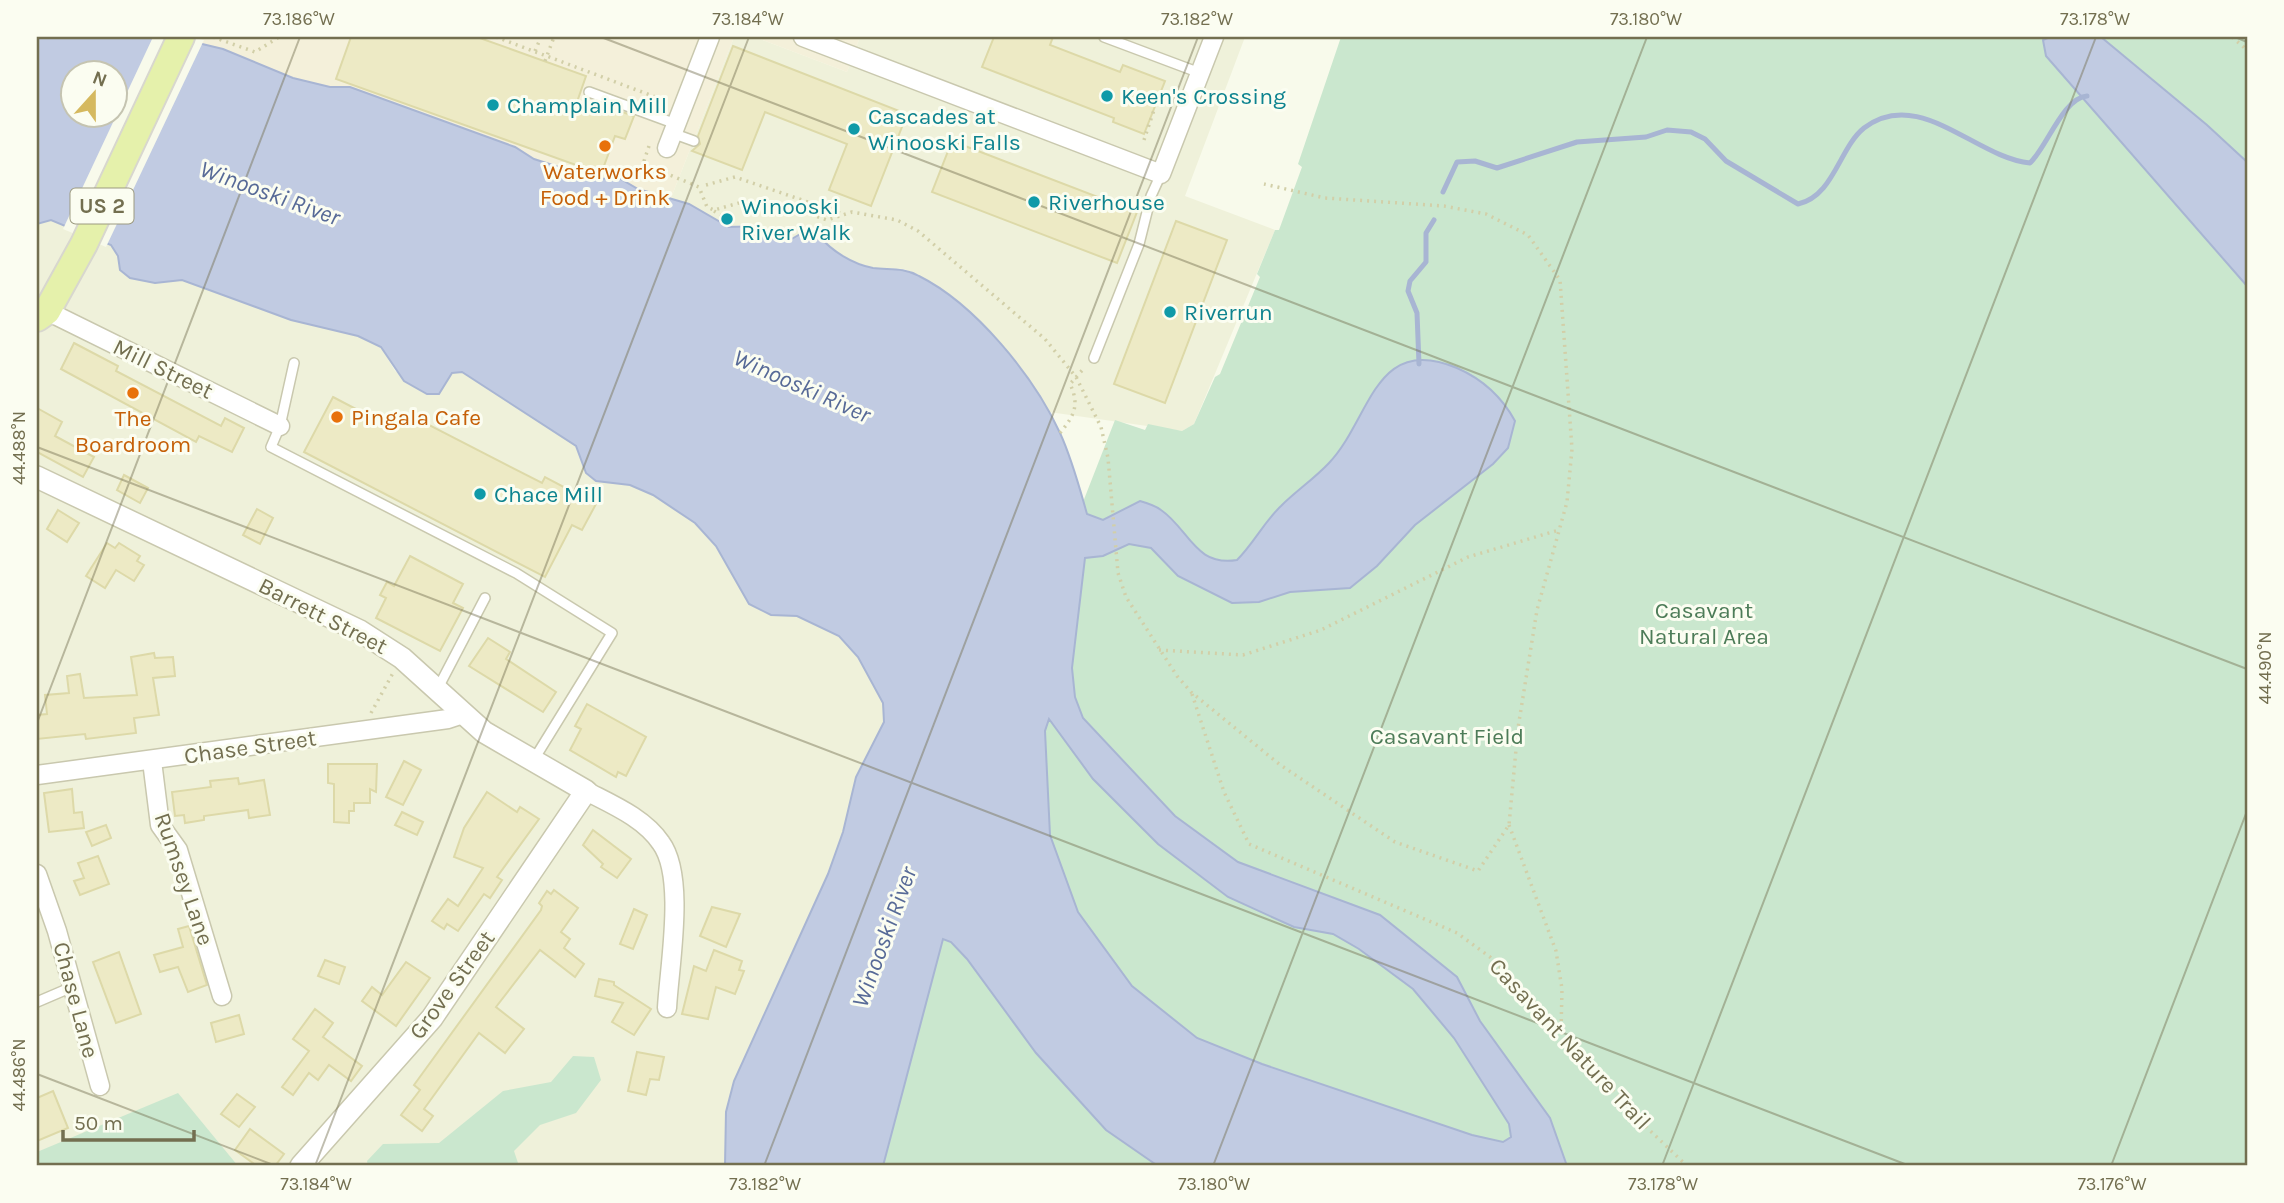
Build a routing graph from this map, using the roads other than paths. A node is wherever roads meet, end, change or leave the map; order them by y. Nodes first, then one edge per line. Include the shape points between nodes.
1 (181, 37) edge
2 (710, 37) edge
3 (803, 37) edge
4 (1104, 37) edge
5 (1214, 37) edge
6 (1115, 39) edge
7 (1200, 73) junction
8 (589, 92) dead end
9 (672, 135) junction
10 (694, 141) dead end
11 (1161, 174) junction
12 (42, 314) edge
13 (1094, 358) dead end
14 (295, 363) dead end
15 (280, 426) junction
16 (37, 477) edge
17 (485, 598) dead end
18 (437, 690) junction
19 (463, 714) junction
20 (152, 761) junction
21 (533, 761) junction
22 (37, 775) edge
23 (586, 791) junction
24 (37, 874) edge
25 (72, 987) junction
26 (222, 996) dead end
27 (37, 1002) edge
28 (667, 1009) dead end
29 (100, 1086) dead end
30 (301, 1166) edge

1 - 12 main road, US 2 via 64,282
2 - 9 street
3 - 11 street
4 - 6 lane
5 - 7 street
6 - 7 lane
7 - 11 street
8 - 9 lane
9 - 10 lane
11 - 13 lane
12 - 15 street, Mill Street
14 - 15 lane
15 - 21 lane via 271,447 516,573 612,633
16 - 18 street, Barrett Street via 360,631 402,658
17 - 18 lane
18 - 19 street, Barrett Street
19 - 20 street, Chase Street
19 - 21 street, Barrett Street
20 - 22 street, Chase Street
20 - 26 street, Rumsey Lane via 160,825 178,850
21 - 23 street, Barrett Street
23 - 28 street via 648,828 669,859 674,895
23 - 30 street, Grove Street via 432,1018
24 - 25 street, Chase Lane
25 - 27 lane
25 - 29 street, Chase Lane

